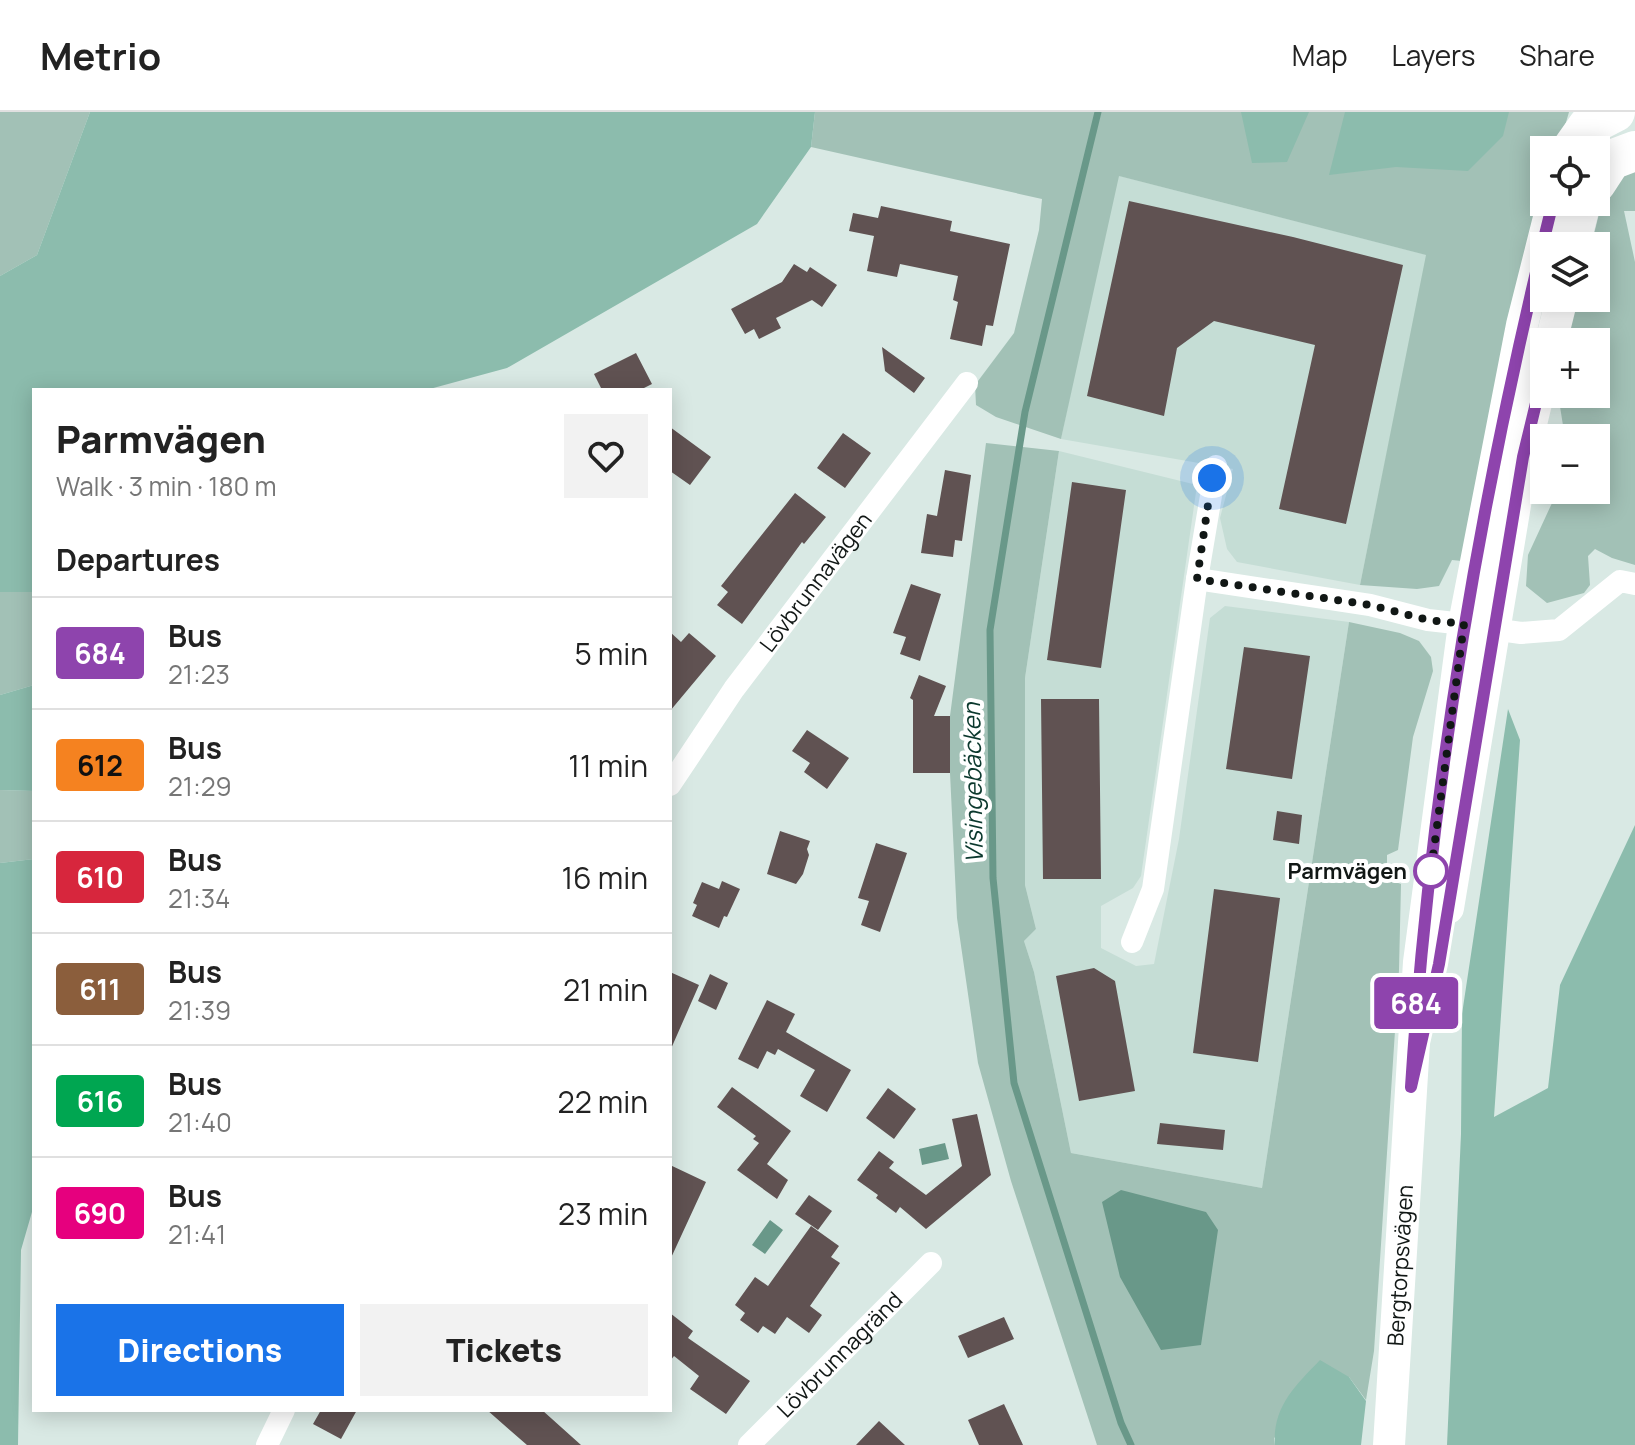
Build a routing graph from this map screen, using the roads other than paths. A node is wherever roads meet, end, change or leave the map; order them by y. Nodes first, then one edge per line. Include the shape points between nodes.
1 (1577, 112) edge
2 (1611, 112) edge
3 (1635, 133) edge
4 (1572, 136) edge
5 (1580, 136) edge
6 (1604, 136) edge
7 (1635, 151) edge
8 (1610, 162) edge
9 (1549, 216) edge
10 (967, 383) dead end
11 (1535, 408) edge
12 (1216, 466) dead end
13 (1197, 579) junction
14 (1635, 584) edge
15 (1479, 627) junction
16 (672, 782) edge
17 (1132, 942) dead end
18 (931, 1263) dead end
19 (283, 1412) edge
20 (267, 1445) edge
21 (749, 1445) edge
22 (1389, 1445) edge

1 - 4 main road
2 - 3 highway
2 - 5 highway
2 - 6 main road
7 - 8 highway
9 - 15 main road, Bergtorpsvägen via 1522,325
10 - 16 street, Lövbrunnavägen via 734,689
11 - 15 main road, Bergtorpsvägen
12 - 13 street
13 - 15 street
13 - 17 street via 1153,889
14 - 15 street via 1620,581 1559,630 1521,633
15 - 22 main road, Bergtorpsvägen via 1439,964 1411,1087
18 - 21 street, Lövbrunnagränd
19 - 20 street

